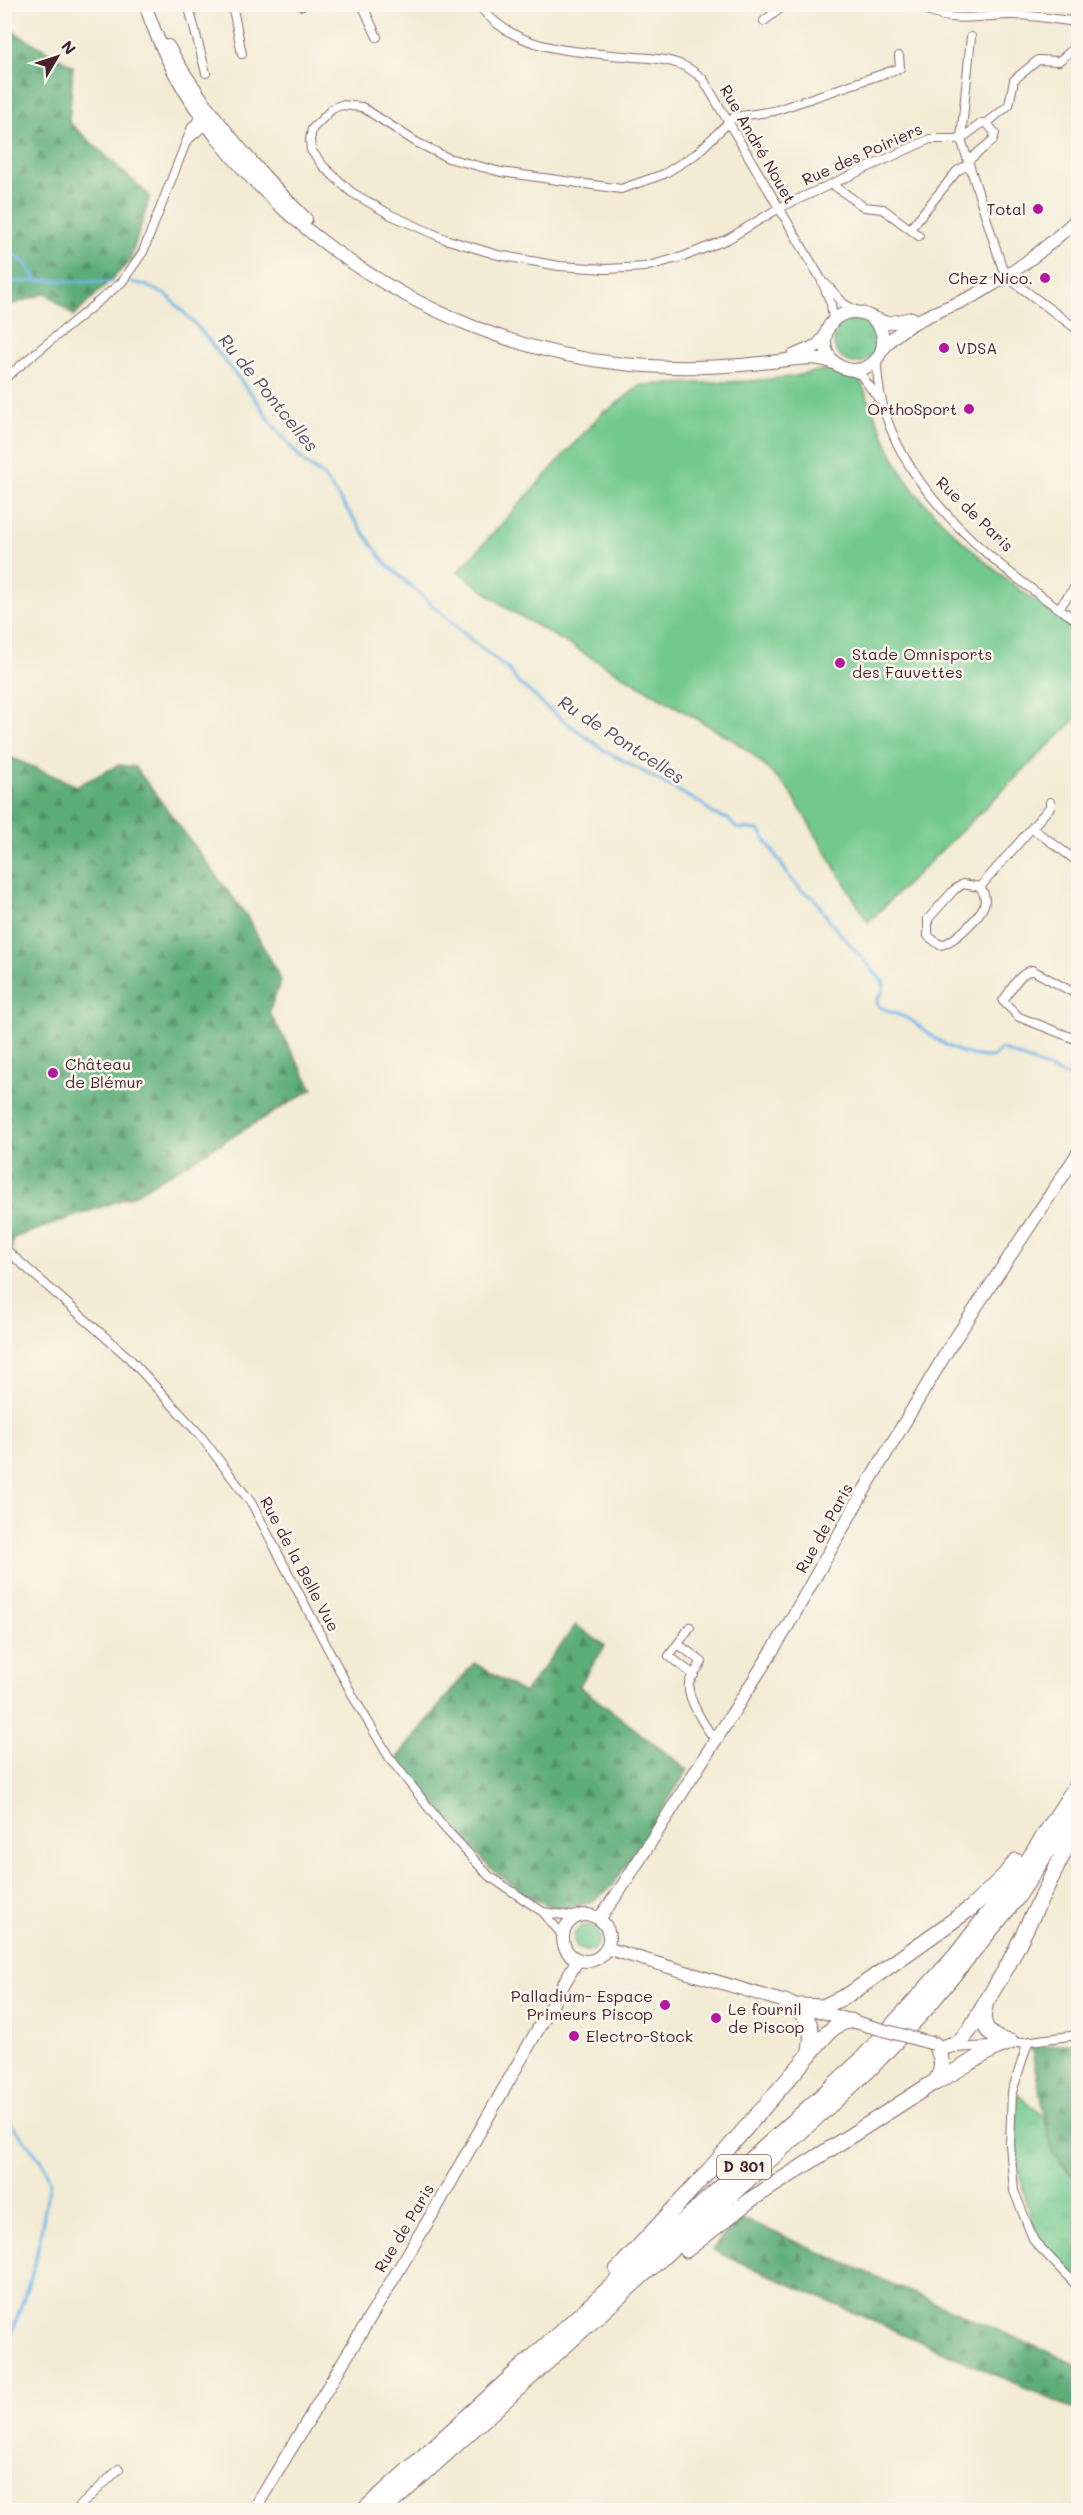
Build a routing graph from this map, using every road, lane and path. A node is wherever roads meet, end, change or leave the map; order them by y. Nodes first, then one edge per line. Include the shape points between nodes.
1 (147, 4) edge
2 (188, 4) edge
3 (232, 4) edge
4 (362, 4) edge
5 (478, 4) edge
6 (786, 4) edge
7 (916, 4) edge
8 (764, 21) dead end
9 (1078, 22) edge
10 (376, 37) dead end
11 (971, 37) dead end
12 (1074, 42) dead end
13 (242, 54) dead end
14 (899, 56) dead end
15 (206, 73) dead end
16 (209, 116) junction
17 (729, 122) junction
18 (987, 123) junction
19 (961, 139) junction
20 (968, 162) junction
21 (832, 184) junction
22 (778, 208) junction
23 (1078, 217) edge
24 (910, 229) junction
25 (919, 236) dead end
26 (1005, 273) junction
27 (821, 279) junction
28 (864, 314) junction
29 (833, 321) junction
30 (1078, 330) edge
31 (826, 335) junction
32 (879, 356) junction
33 (787, 359) junction
34 (842, 367) junction
35 (4, 379) edge
36 (882, 404) junction
37 (1078, 583) edge
38 (1059, 608) junction
39 (1078, 621) edge
40 (1050, 802) dead end
41 (1032, 828) junction
42 (1078, 862) edge
43 (980, 887) junction
44 (1078, 995) edge
45 (1078, 1040) edge
46 (1078, 1153) edge
47 (4, 1248) edge
48 (690, 1627) dead end
49 (678, 1644) junction
50 (694, 1675) junction
51 (715, 1740) junction
52 (1078, 1781) edge
53 (1078, 1805) edge
54 (1078, 1824) edge
55 (543, 1912) junction
56 (578, 1917) junction
57 (599, 1919) junction
58 (563, 1936) junction
59 (606, 1948) junction
60 (578, 1959) junction
61 (863, 1985) junction
62 (988, 1998) junction
63 (785, 2002) junction
64 (800, 2006) junction
65 (861, 2023) junction
66 (1078, 2035) edge
67 (1016, 2043) junction
68 (939, 2046) junction
69 (808, 2055) junction
70 (927, 2088) junction
71 (1078, 2287) edge
72 (584, 2329) junction
73 (419, 2460) junction
74 (119, 2469) dead end
75 (76, 2511) edge
76 (254, 2511) edge
77 (364, 2511) edge
78 (384, 2511) edge

1 - 16 street via 172,70
2 - 15 street
3 - 13 street
4 - 10 street
5 - 17 street, Rue André Nouet via 510,32 542,46 665,60 686,67 703,79
6 - 8 street
7 - 9 street via 934,15 958,18 1014,15
11 - 19 street
12 - 18 street via 1072,50 1059,61 1038,60 1014,80 1009,105
14 - 17 street via 900,68 774,111 734,117
16 - 33 street via 235,158 268,195 319,239 412,299 450,317 509,340 570,356 623,364 717,367
16 - 35 street via 192,127 143,252 122,282
17 - 22 street, Rue André Nouet
17 - 22 street, Rue des Poiriers via 696,154 664,174 621,189 501,172 448,158 362,107 352,105 341,105 324,115 312,129 309,140 311,150 324,167 351,192 391,215 445,239 498,255 559,266 645,267 728,239
18 - 19 street
18 - 20 street via 995,132 993,140
19 - 20 street
19 - 21 street, Rue des Poiriers via 930,139
20 - 24 street
20 - 26 street
21 - 22 street, Rue des Poiriers
21 - 24 street via 864,207 883,209
22 - 27 street, Rue André Nouet
23 - 26 street
24 - 25 street
26 - 28 street via 906,321 887,323
26 - 30 street
26 - 32 street via 961,302 904,328 891,338
27 - 28 street, Rue André Nouet via 844,304
27 - 29 street, Rue André Nouet
28 - 29 street via 841,315
28 - 32 street via 876,321 883,336
29 - 31 street
31 - 33 street via 818,345
31 - 34 street via 828,352
32 - 34 street via 863,369
32 - 36 street, Rue de Paris
33 - 34 street via 826,360
34 - 36 street, Rue de Paris via 861,375
36 - 38 street, Rue de Paris via 907,461 930,496 981,546
37 - 38 street
38 - 39 street, Rue de Paris
40 - 41 street
41 - 42 street
41 - 43 street
43 - 43 street via 963,884 928,919 926,927 933,942 940,945 955,940 982,909 984,894
44 - 45 street via 1032,970 1019,978 1003,1001 1019,1017
46 - 51 street, Rue de Paris via 944,1357 783,1634
47 - 55 street, Rue de la Belle Vue via 129,1358 200,1435 252,1504 389,1757 443,1826 489,1876
48 - 49 street
49 - 50 street via 702,1662
49 - 50 street via 669,1656
50 - 51 street via 689,1691 705,1728
51 - 57 street, Rue de Paris
52 - 61 highway via 1005,1875 983,1897
52 - 73 highway, D 301 via 1023,1868 985,1918 860,2061
53 - 72 highway, D 301 via 1010,1907 870,2069
54 - 62 highway
55 - 56 street, Rue de la Belle Vue
55 - 58 street, Rue de la Belle Vue
56 - 57 street
56 - 58 street via 568,1924
57 - 59 street via 607,1929
58 - 60 street via 566,1950
59 - 60 street via 591,1960
59 - 63 street
60 - 76 street, Rue de Paris via 437,2206
61 - 64 highway via 831,2005
61 - 65 highway via 852,2005 853,2016
62 - 67 highway via 982,2019 986,2030 998,2039
62 - 68 highway via 964,2038 952,2046
63 - 64 street
63 - 69 highway via 798,2008 810,2024 812,2042
64 - 65 street
65 - 68 street, bridge
65 - 69 highway via 842,2022
66 - 67 street
67 - 68 street
67 - 70 highway via 995,2048
67 - 71 street via 1010,2144 1014,2191 1034,2241
68 - 70 highway via 940,2072
69 - 73 highway via 620,2267
70 - 72 highway via 750,2200
72 - 78 highway, D 301
73 - 77 highway, D 301
74 - 75 street

